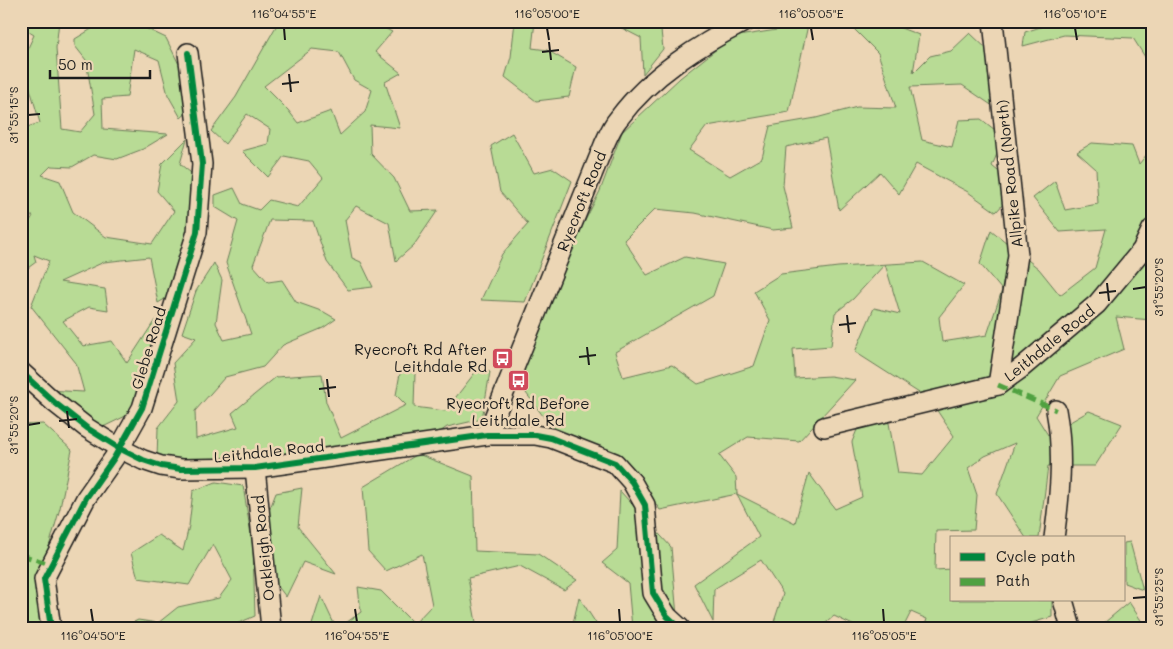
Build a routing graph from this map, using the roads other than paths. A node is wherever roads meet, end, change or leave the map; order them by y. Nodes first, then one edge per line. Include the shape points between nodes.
1 (746, 21) edge
2 (993, 21) edge
3 (188, 53) dead end
4 (1152, 229) edge
5 (21, 372) edge
6 (998, 385) junction
7 (1056, 410) dead end
8 (824, 427) dead end
9 (487, 435) junction
10 (119, 448) junction
11 (255, 468) junction
12 (1054, 536) edge
13 (1064, 602) edge
14 (51, 628) edge
15 (271, 628) edge
16 (680, 628) edge
17 (1071, 628) edge

1 - 9 street, Ryecroft Road via 673,66 632,102 617,120
2 - 6 street, Allpike Road (North) via 1018,255
3 - 10 street, Glebe Road via 202,164 197,232 142,408
4 - 6 street, Leithdale Road via 1142,250 1097,304
5 - 10 street, Leithdale Road via 87,428
6 - 8 street, Leithdale Road
7 - 12 street via 1061,432 1060,494
9 - 11 street, Leithdale Road
9 - 16 street, Leithdale Road via 535,434 615,463 646,505 653,593 666,616
10 - 11 street, Leithdale Road via 143,460 181,469
10 - 14 street, Glebe Road via 86,498 44,580
11 - 15 street, Oakleigh Road
13 - 17 street

